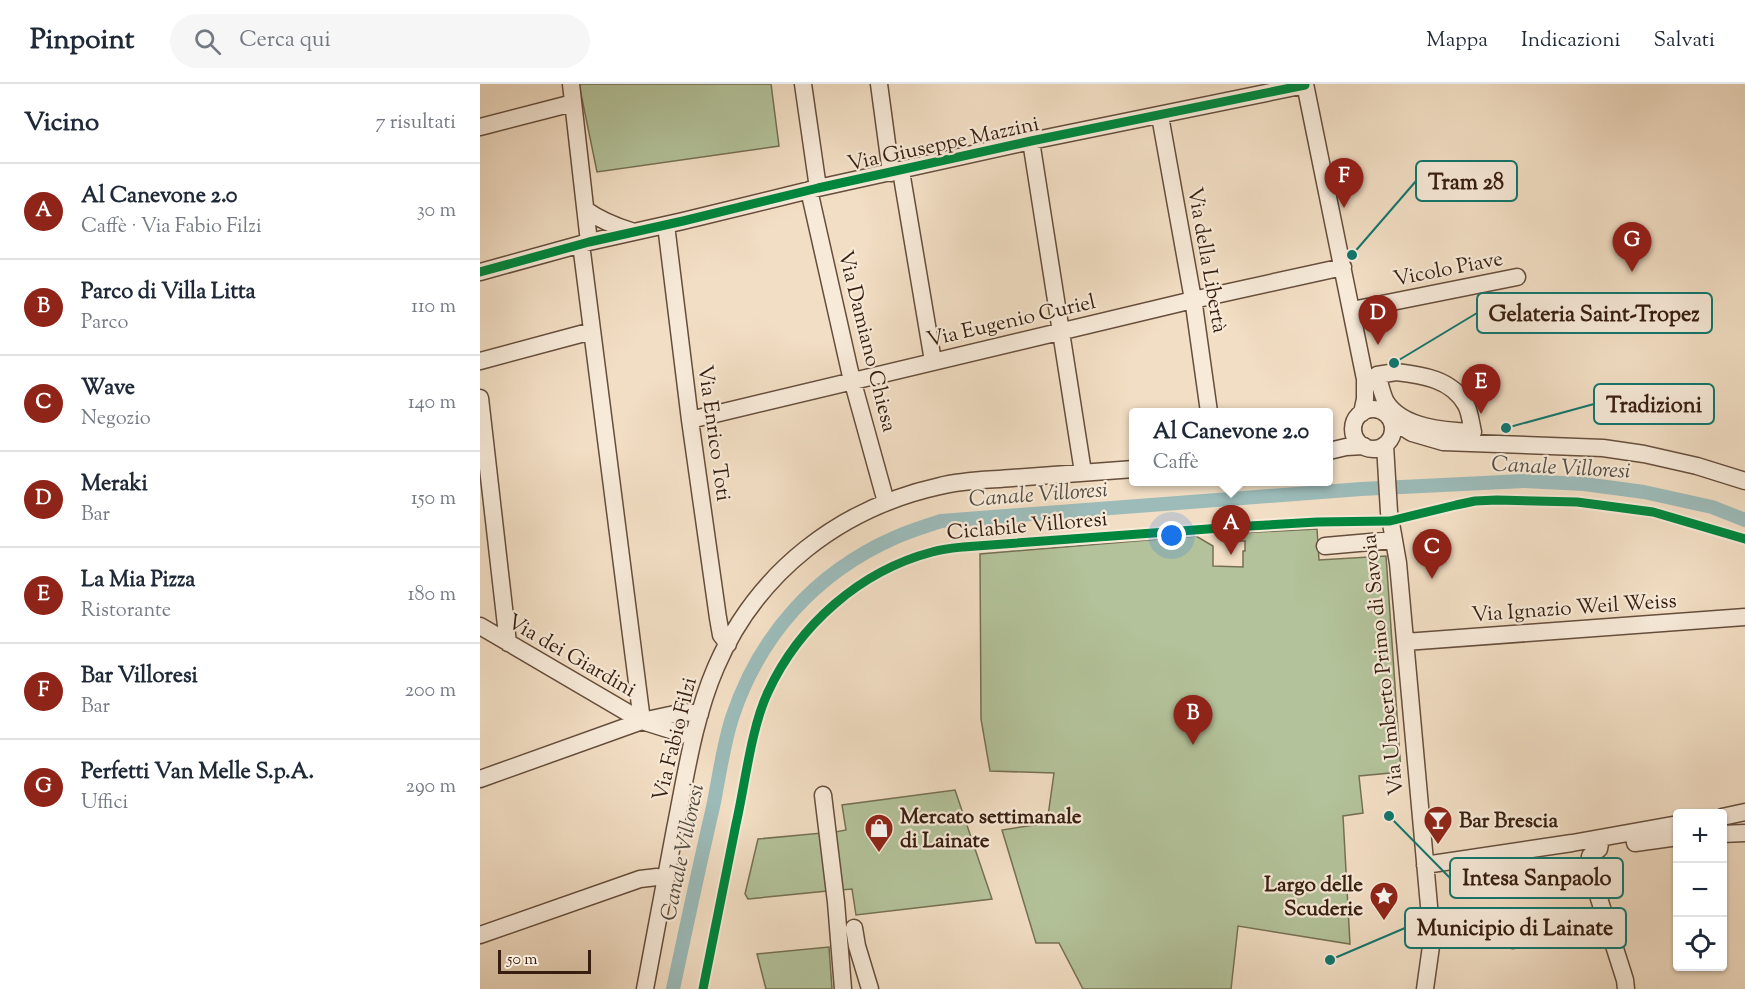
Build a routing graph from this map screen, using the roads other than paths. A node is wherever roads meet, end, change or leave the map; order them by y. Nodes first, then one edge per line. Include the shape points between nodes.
1 (571, 84) edge
2 (803, 84) edge
3 (879, 84) edge
4 (1305, 84) edge
5 (573, 103) junction
6 (1160, 116) junction
7 (480, 128) edge
8 (1031, 141) junction
9 (896, 172) junction
10 (813, 189) junction
11 (586, 210) junction
12 (666, 225) junction
13 (634, 232) junction
14 (585, 243) junction
15 (1343, 267) junction
16 (480, 272) edge
17 (1517, 277) dead end
18 (1193, 300) junction
19 (1352, 310) junction
20 (592, 331) junction
21 (1062, 331) junction
22 (480, 361) edge
23 (933, 361) junction
24 (1371, 377) junction
25 (852, 380) junction
26 (480, 398) edge
27 (1208, 408) edge
28 (1362, 412) junction
29 (690, 420) junction
30 (1353, 429) junction
31 (1387, 434) junction
32 (1364, 447) junction
33 (1333, 449) edge
34 (1333, 450) edge
35 (1129, 469) edge
36 (1083, 472) junction
37 (1745, 481) edge
38 (886, 502) junction
39 (1394, 540) junction
40 (1325, 546) dead end
41 (1745, 617) edge
42 (480, 626) edge
43 (1406, 642) junction
44 (508, 643) junction
45 (728, 644) junction
46 (700, 714) junction
47 (642, 722) junction
48 (693, 737) junction
49 (480, 779) edge
50 (823, 795) dead end
51 (1743, 813) edge
52 (1727, 816) edge
53 (1673, 825) edge
54 (1744, 833) edge
55 (1727, 834) edge
56 (1673, 837) edge
57 (1600, 843) junction
58 (1425, 865) junction
59 (666, 879) junction
60 (854, 928) dead end
61 (1431, 931) junction
62 (480, 935) edge
63 (1513, 940) dead end
64 (645, 989) edge
65 (843, 989) edge
66 (870, 989) edge
67 (1427, 989) edge
68 (1626, 989) edge

1 - 5 street
2 - 10 street, Via Damiano Chiesa
3 - 9 street
4 - 6 street, Via Giuseppe Mazzini
4 - 15 street, Via Umberto Primo di Savoia
5 - 7 street
5 - 11 street
6 - 8 street, Via Giuseppe Mazzini
6 - 18 street, Via della Libertà
8 - 9 street, Via Giuseppe Mazzini
8 - 21 street
9 - 10 street, Via Giuseppe Mazzini
9 - 23 street
10 - 12 street, Via Giuseppe Mazzini
10 - 25 street, Via Damiano Chiesa
11 - 13 street
11 - 14 street
12 - 13 street, Via Giuseppe Mazzini
12 - 29 street, Via Enrico Toti
13 - 14 street, Via Giuseppe Mazzini
14 - 16 street, Via Giuseppe Mazzini
14 - 20 street
15 - 18 street, Via Eugenio Curiel
15 - 19 street, Via Umberto Primo di Savoia
17 - 19 street, Vicolo Piave
18 - 21 street, Via Eugenio Curiel
18 - 27 street, Via della Libertà
19 - 24 street, Via Umberto Primo di Savoia
20 - 22 street
20 - 47 street
21 - 23 street, Via Eugenio Curiel
21 - 36 street
23 - 25 street, Via Eugenio Curiel
24 - 24 street via 1386,403 1404,420 1443,430 1473,432 1466,405 1454,390 1436,379 1396,372
24 - 28 street, Via Umberto Primo di Savoia
24 - 31 street, Via Umberto Primo di Savoia
25 - 29 street, Via Eugenio Curiel
25 - 38 street, Via Damiano Chiesa
26 - 44 street
28 - 30 street
28 - 31 street via 1374,409
29 - 45 street, Via Enrico Toti via 721,635
30 - 32 street
30 - 33 street
31 - 32 street via 1375,448
31 - 37 street via 1412,433 1453,443 1603,448 1697,466
31 - 39 street, Via Umberto Primo di Savoia via 1389,512
32 - 34 street
35 - 36 street, Via Fabio Filzi
36 - 38 street, Via Fabio Filzi via 941,485
38 - 45 street, Via Fabio Filzi via 835,528 779,572 759,594
39 - 40 street
39 - 43 street, Via Umberto Primo di Savoia
41 - 43 street, Via Ignazio Weil Weiss
42 - 44 street, Via dei Giardini
43 - 58 street, Via Umberto Primo di Savoia
44 - 47 street, Via dei Giardini
45 - 46 street, Via Fabio Filzi
46 - 47 street via 684,712
46 - 48 street, Via Fabio Filzi
47 - 48 street, Via dei Giardini
47 - 49 street
48 - 59 street, Via Fabio Filzi
50 - 65 street
51 - 52 street
51 - 54 street
53 - 57 street
54 - 55 street
56 - 57 street
57 - 58 street via 1576,842
57 - 68 street via 1590,856 1589,867
58 - 61 street, Via Umberto Primo di Savoia
59 - 62 street via 640,879
59 - 64 street, Via Fabio Filzi
60 - 66 street
61 - 63 street
61 - 67 street, Via Umberto Primo di Savoia

